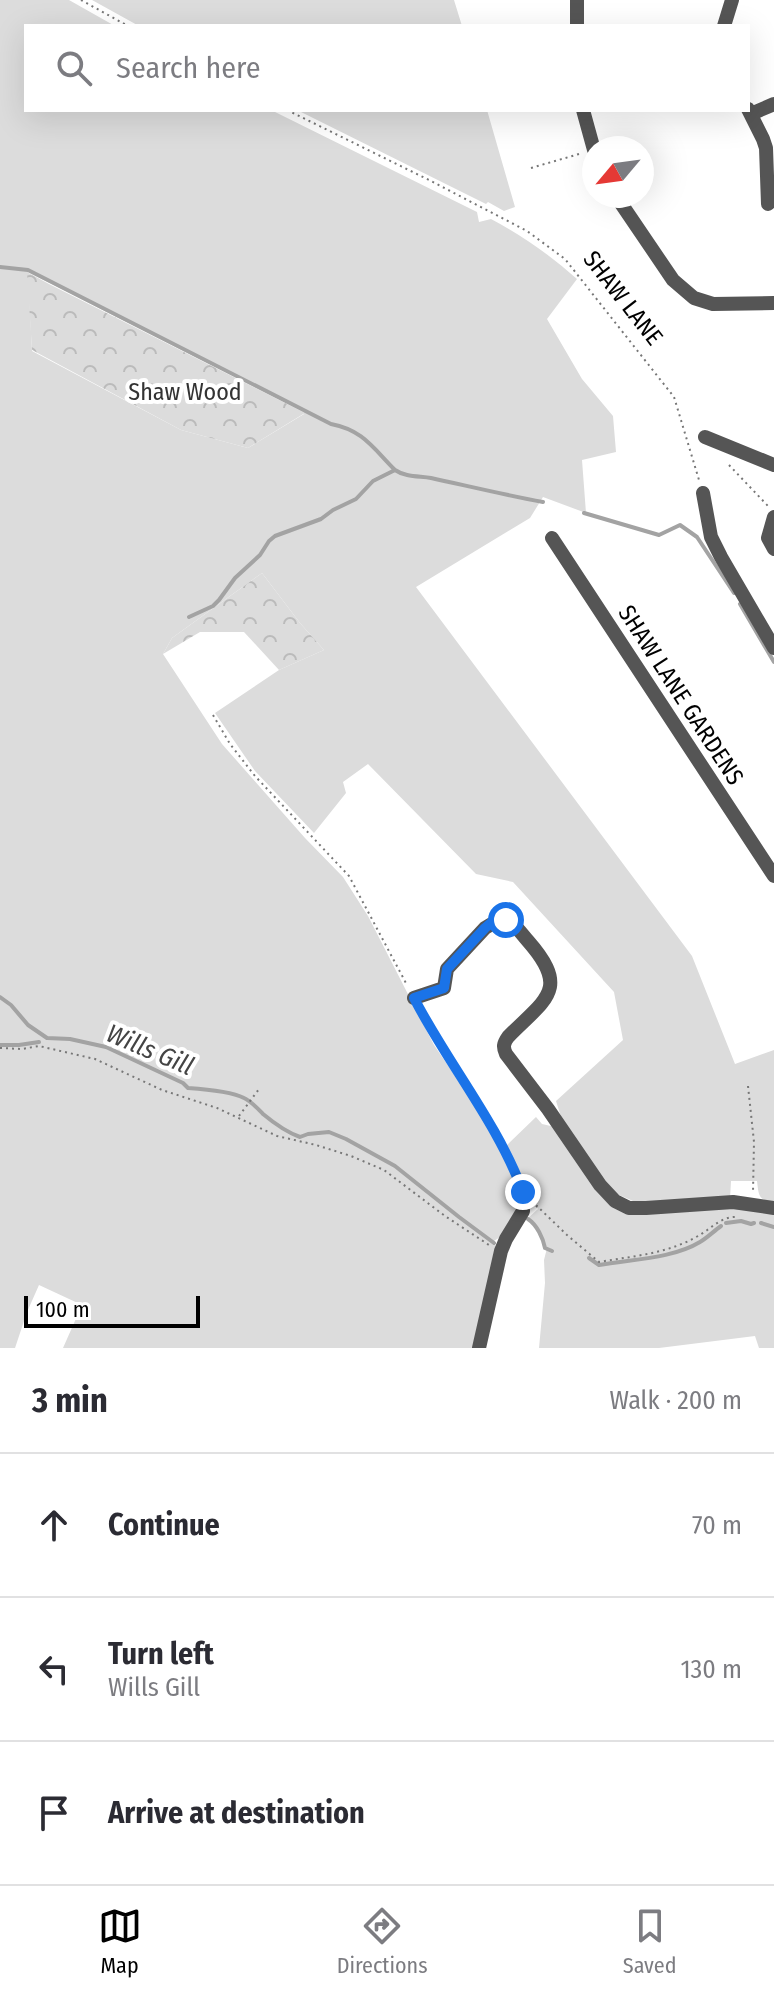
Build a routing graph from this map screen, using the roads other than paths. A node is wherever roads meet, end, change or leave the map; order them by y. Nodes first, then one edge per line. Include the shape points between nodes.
1 (577, 0) edge
2 (732, 0) edge
3 (577, 24) edge
4 (724, 24) edge
5 (774, 104) edge
6 (750, 111) edge
7 (583, 112) edge
8 (750, 112) edge
9 (587, 136) edge
10 (766, 204) edge
11 (624, 208) edge
12 (774, 303) edge
13 (705, 437) dead end
14 (774, 465) edge
15 (703, 493) road end
16 (774, 515) edge
17 (552, 538) dead end
18 (774, 549) edge
19 (774, 648) edge
20 (774, 876) edge
21 (414, 998) road end
22 (774, 1208) edge
23 (523, 1211) road end
24 (479, 1348) edge

1 - 3 street
2 - 4 street
5 - 6 street
7 - 9 street
8 - 10 street via 766,148
11 - 12 street via 673,280 694,298 713,304
13 - 14 street
15 - 19 street via 711,537
16 - 18 street via 768,538
17 - 20 street, SHAW LANE GARDENS
21 - 22 street via 444,988 447,969 492,922 512,923 543,958 551,980 547,998 508,1037 504,1049 600,1185 629,1208 733,1202
23 - 24 street via 501,1251

